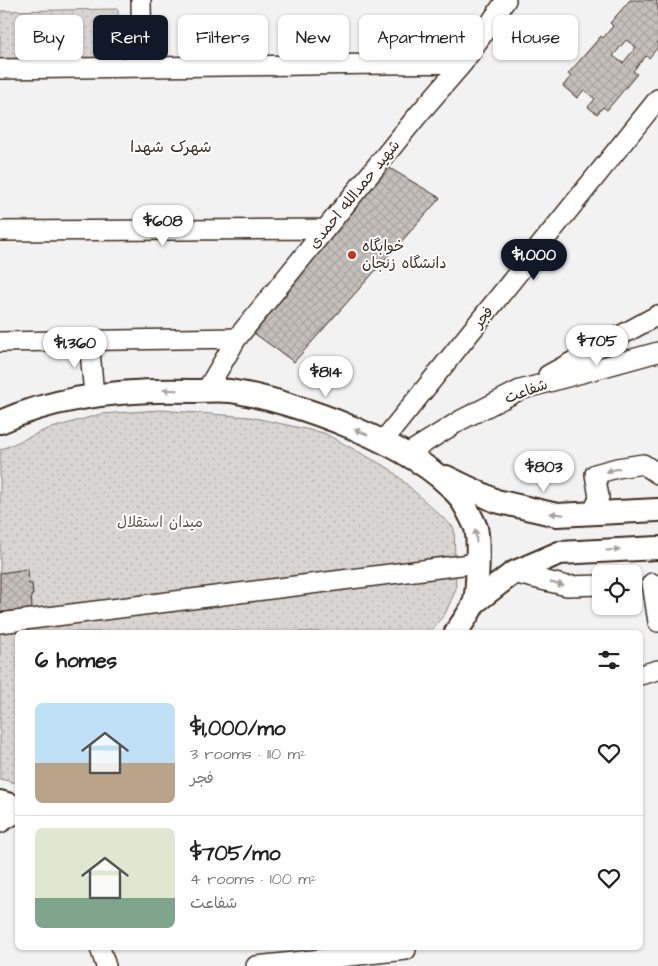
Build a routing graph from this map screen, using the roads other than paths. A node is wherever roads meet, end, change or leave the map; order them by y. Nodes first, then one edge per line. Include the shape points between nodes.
1 (141, 0) edge
2 (506, 0) edge
3 (463, 63) junction
4 (142, 66) junction
5 (0, 69) edge
6 (658, 99) edge
7 (325, 229) junction
8 (0, 232) edge
9 (658, 315) edge
10 (237, 338) junction
11 (89, 340) junction
12 (0, 342) edge
13 (658, 352) edge
14 (520, 390) junction
15 (206, 391) junction
16 (94, 395) junction
17 (0, 422) edge
18 (383, 442) junction
19 (405, 455) junction
20 (430, 470) junction
21 (658, 474) edge
22 (658, 510) edge
23 (593, 514) junction
24 (658, 548) edge
25 (478, 563) junction
26 (513, 573) junction
27 (648, 583) edge
28 (592, 585) edge
29 (474, 603) junction
30 (658, 622) edge
31 (0, 623) edge
32 (457, 630) edge
33 (658, 670) edge
34 (643, 674) edge
35 (0, 802) edge
36 (15, 806) edge
37 (15, 814) edge
38 (0, 823) edge
39 (101, 950) edge
40 (408, 954) edge
41 (106, 966) edge
42 (256, 966) edge

1 - 4 street
2 - 3 street, شهید حمدالله احمدی
3 - 4 street
3 - 7 street, شهید حمدالله احمدی
4 - 5 street
6 - 18 street, فجر
7 - 8 street
7 - 10 street, شهید حمدالله احمدی
9 - 14 street
10 - 11 street
10 - 15 street, شهید حمدالله احمدی
11 - 12 street
11 - 16 street
13 - 14 street, شفاعت
14 - 19 street, شفاعت via 461,420
15 -> 16 main road via 161,390
18 -> 15 main road via 301,408 230,391
16 - 17 main road via 24,412
18 - 19 main road
19 - 20 main road
23 -> 20 main road via 558,515 496,501
25 -> 20 main road via 476,529 458,495
21 -> 23 street via 643,464 595,474 598,497
22 - 23 main road
26 -> 24 main road via 559,553
25 - 29 main road
25 - 31 street
26 -> 28 street via 567,586
26 - 29 main road
27 - 30 street
29 - 32 main road
33 - 34 street
35 - 36 main road
37 - 38 street
39 - 41 street
40 - 42 street

